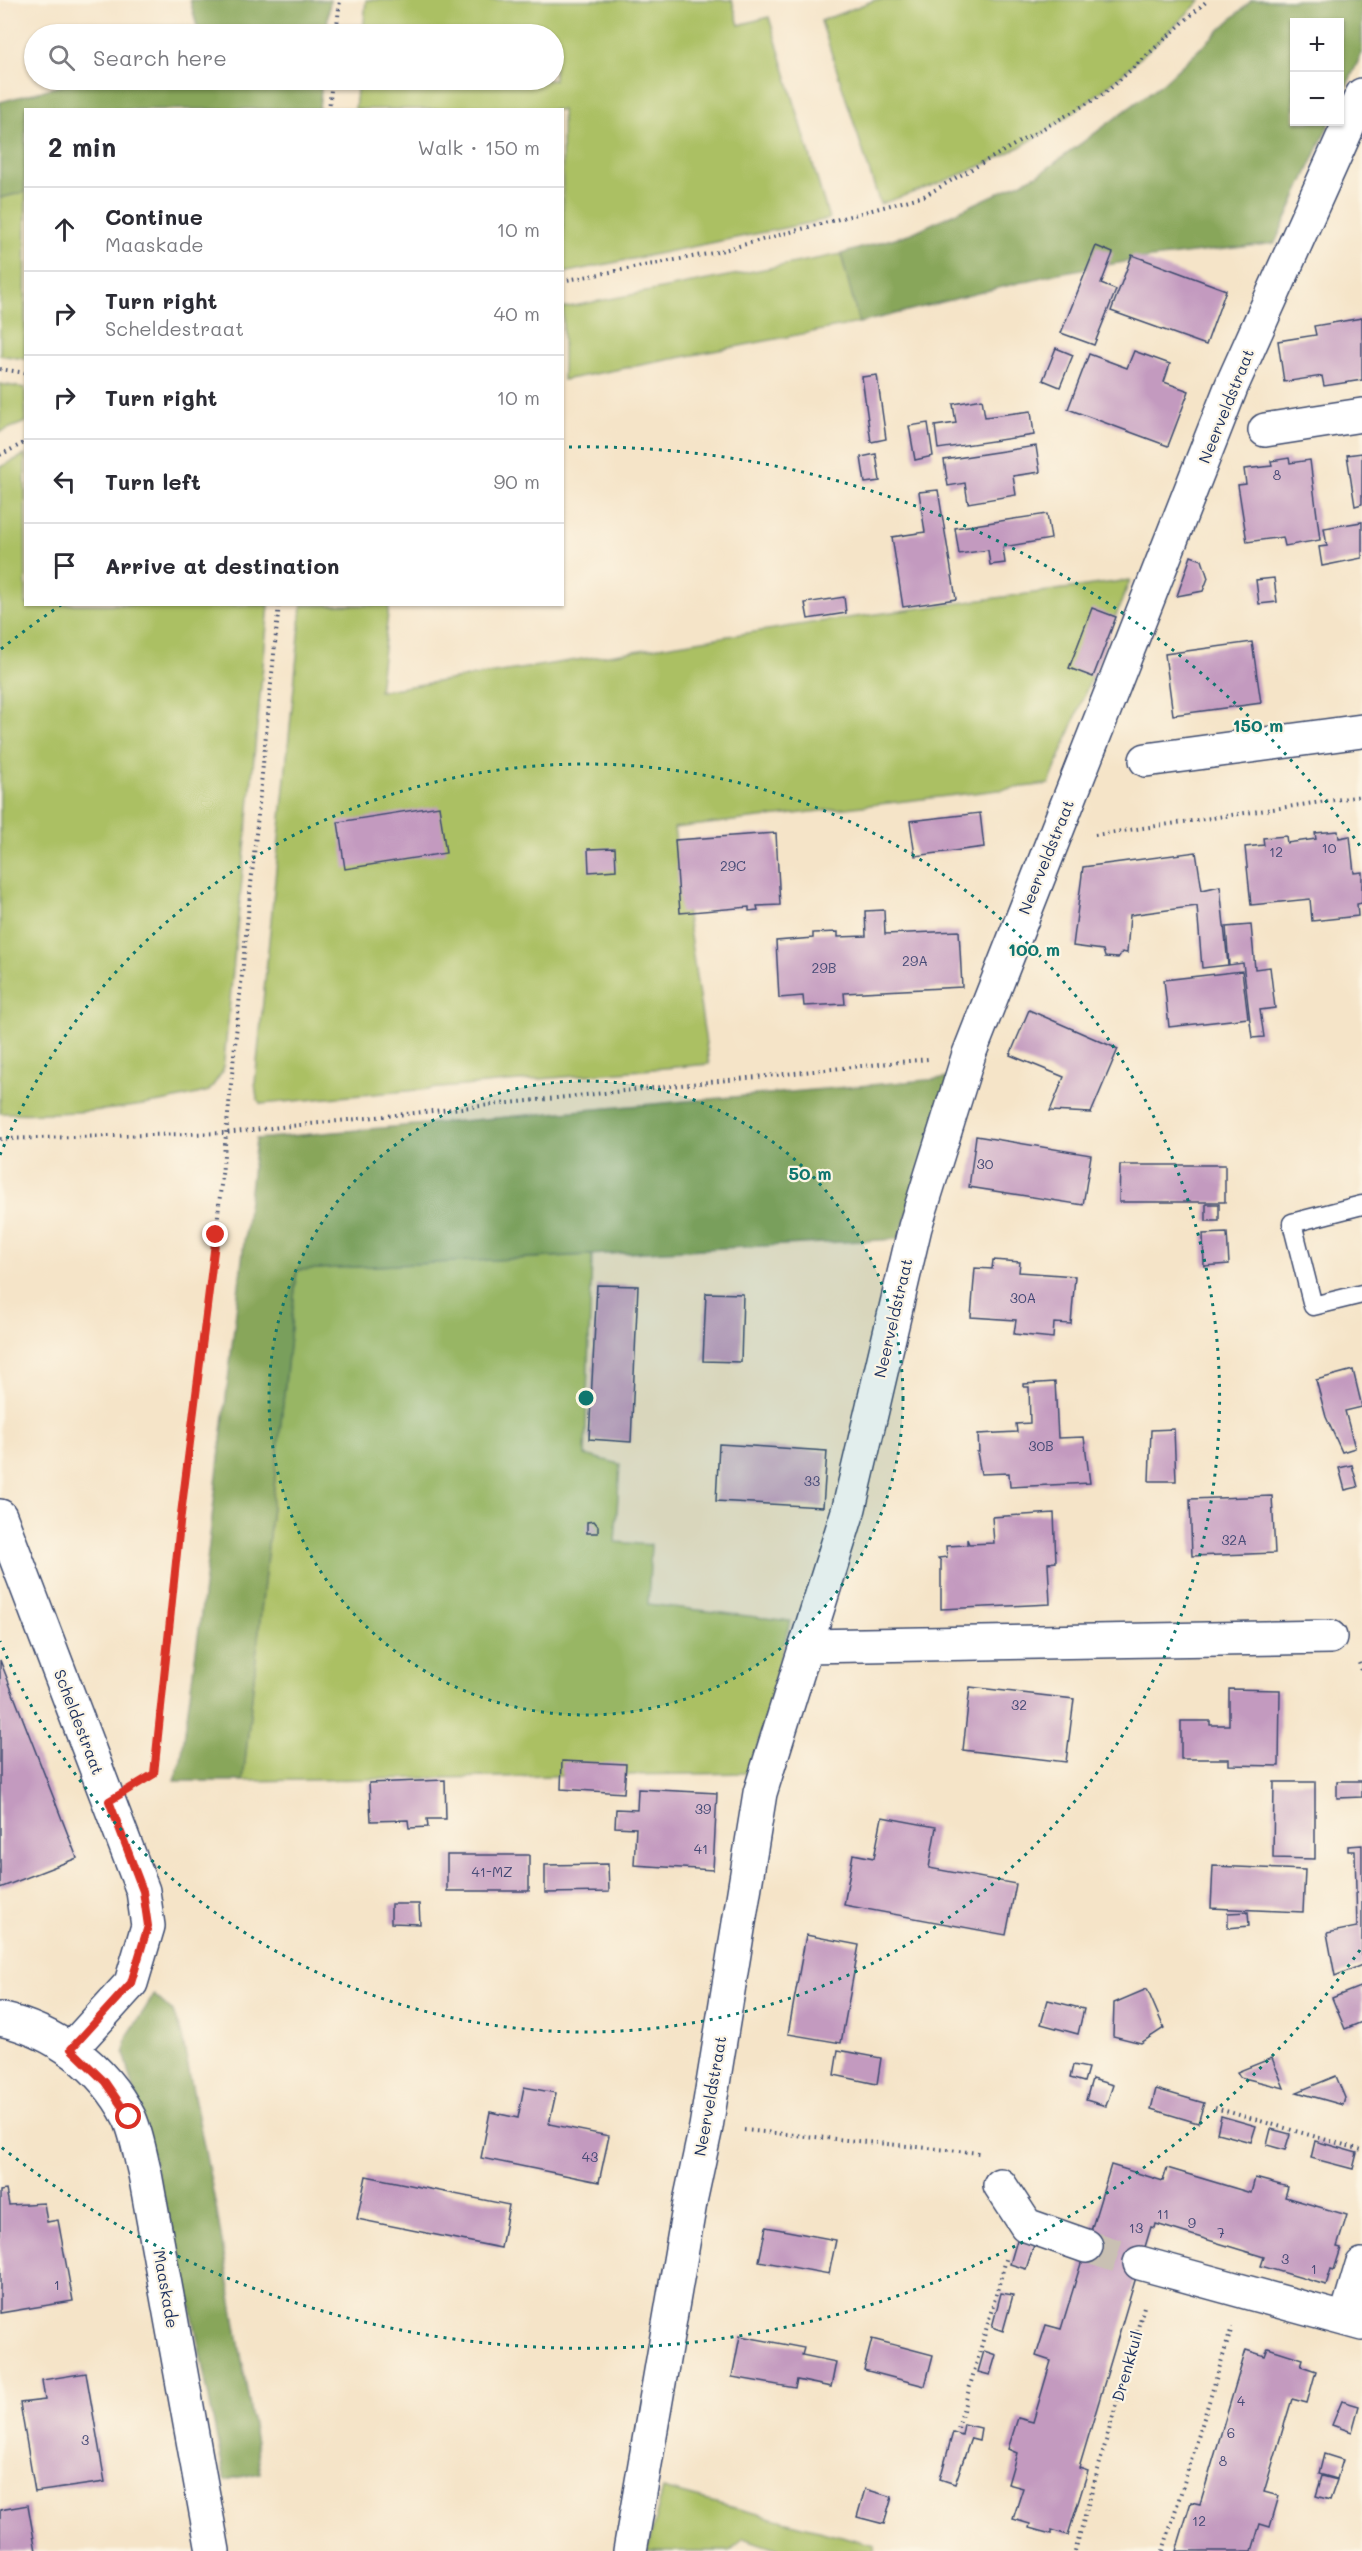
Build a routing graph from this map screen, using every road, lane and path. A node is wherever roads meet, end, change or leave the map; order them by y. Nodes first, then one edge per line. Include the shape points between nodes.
1 (340, 0) edge
2 (1208, 0) edge
3 (337, 24) edge
4 (331, 90) edge
5 (1362, 95) edge
6 (329, 108) edge
7 (564, 281) edge
8 (0, 369) edge
9 (24, 373) edge
10 (1362, 415) edge
11 (1265, 430) dead end
12 (24, 443) edge
13 (0, 454) edge
14 (279, 606) edge
15 (1362, 731) edge
16 (1146, 760) dead end
17 (1362, 796) edge
18 (1052, 841) junction
19 (969, 1054) junction
20 (225, 1133) junction
21 (0, 1139) edge
22 (1362, 1205) edge
23 (1362, 1294) edge
24 (0, 1516) edge
25 (1330, 1636) dead end
26 (806, 1646) junction
27 (109, 1801) junction
28 (0, 2019) edge
29 (71, 2049) junction
30 (1215, 2108) dead end
31 (705, 2127) junction
32 (1362, 2150) edge
33 (1000, 2185) joint
34 (1026, 2225) junction
35 (1086, 2246) tunnel mouth
36 (1362, 2265) edge
37 (1148, 2266) joint
38 (1242, 2292) junction
39 (1354, 2322) edge
40 (958, 2428) dead end
41 (213, 2551) edge
42 (630, 2551) edge
43 (1075, 2551) edge
44 (1163, 2551) edge

1 - 3 path
2 - 7 path via 1104,94 924,196 713,252
4 - 6 path
5 - 18 street, Neerveldstraat via 1232,385
8 - 9 path
10 - 11 street
12 - 13 path
14 - 20 path
15 - 16 street
17 - 18 path
18 - 19 street, Neerveldstraat
19 - 20 path
19 - 26 street, Neerveldstraat via 915,1227 849,1508
20 - 21 path
20 - 27 path via 154,1774
22 - 23 lane via 1292,1223 1313,1306
24 - 27 street, Scheldestraat
25 - 26 street
26 - 31 street, Neerveldstraat via 760,1793
27 - 29 street, Scheldestraat via 143,1891 148,1926 131,1983
28 - 29 street, Maaskade via 28,2026
29 - 41 street, Maaskade via 105,2082 129,2117 142,2163
30 - 32 path
31 - 33 path via 983,2154
31 - 42 street, Neerveldstraat
33 - 34 street
34 - 35 street
34 - 40 path via 1014,2230
36 - 39 street
37 - 38 street
37 - 43 path, Drenkkuil
38 - 39 street
38 - 44 path

